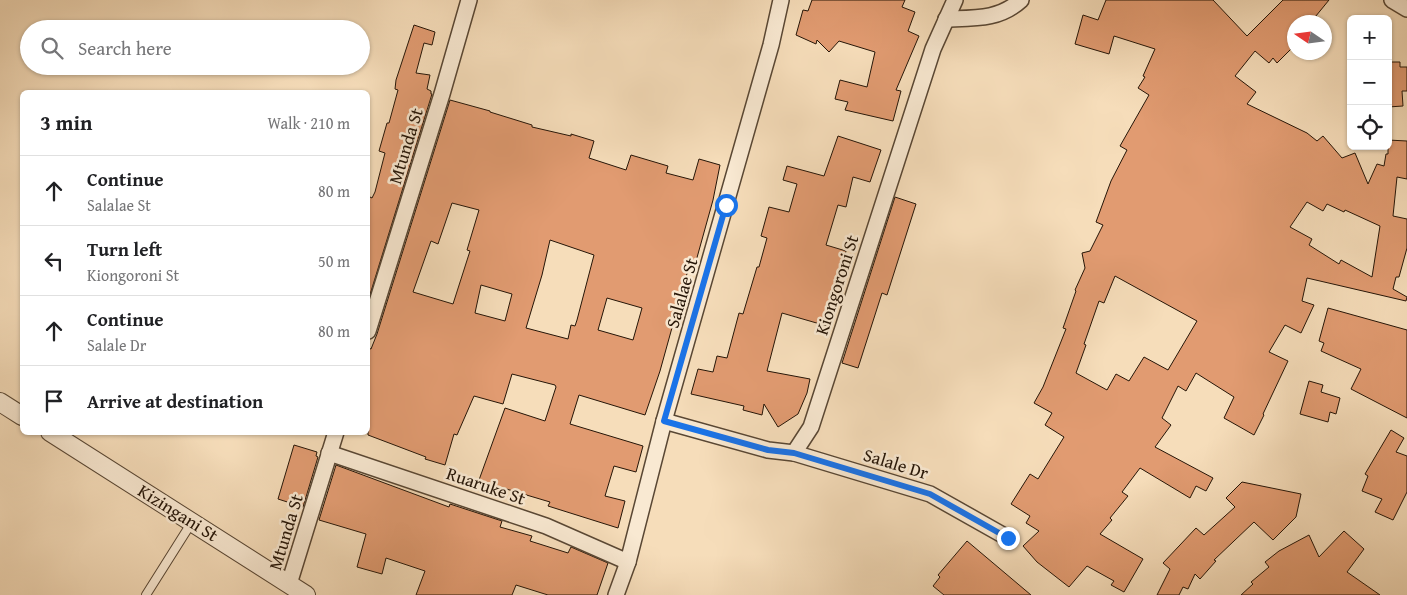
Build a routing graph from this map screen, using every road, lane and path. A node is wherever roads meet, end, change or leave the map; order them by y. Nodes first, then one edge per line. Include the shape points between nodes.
1 (469, 0) edge
2 (781, 0) edge
3 (955, 0) edge
4 (1022, 0) edge
5 (1392, 0) edge
6 (1407, 9) edge
7 (946, 19) junction
8 (370, 325) edge
9 (0, 402) edge
10 (20, 415) edge
11 (664, 421) junction
12 (55, 435) edge
13 (335, 435) edge
14 (330, 453) junction
15 (794, 453) junction
16 (192, 522) junction
17 (1008, 538) dead end
18 (628, 562) junction
19 (289, 584) junction
20 (146, 595) edge
21 (306, 595) edge
22 (616, 595) edge

1 - 8 street, Mtunda St
2 - 11 street, Salalae St via 766,64
3 - 7 street, Kiongoroni St
4 - 7 street via 999,14
5 - 6 street
7 - 15 street, Kiongoroni St via 933,49 811,427
9 - 10 street
11 - 15 street via 768,450
11 - 18 street, Salalae St
12 - 16 street, Kizingani St
13 - 14 street, Mtunda St
14 - 18 street, Ruaruke St via 546,526
14 - 19 street, Mtunda St
15 - 17 street, Salale Dr via 930,494
16 - 19 street, Kizingani St
16 - 20 lane
18 - 22 street, Salalae St
19 - 21 street, Kizingani St

